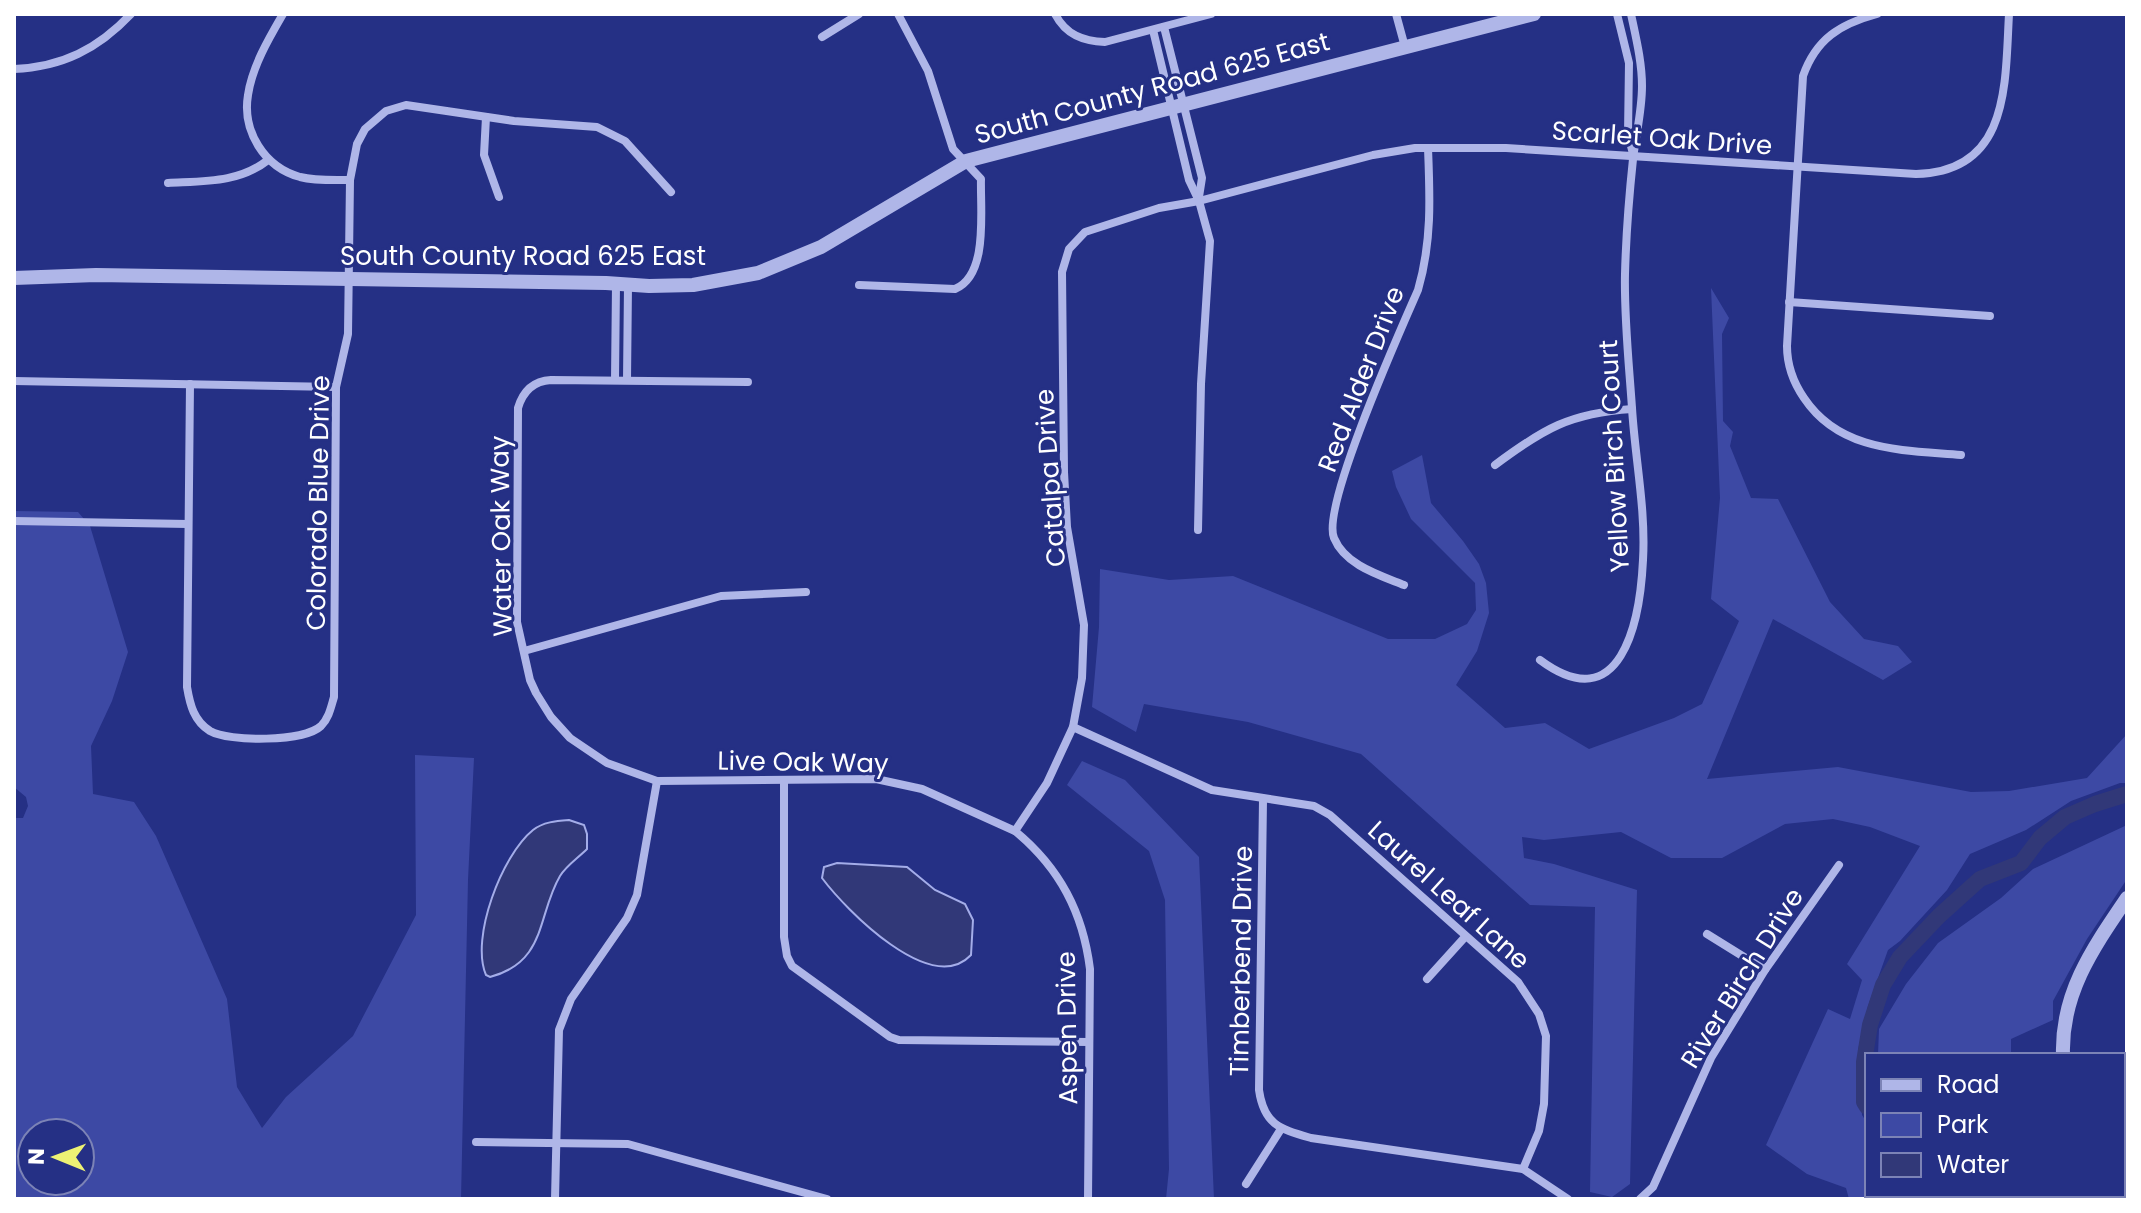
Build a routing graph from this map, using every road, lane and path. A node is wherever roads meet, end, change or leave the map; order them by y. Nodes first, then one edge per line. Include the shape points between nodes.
1 (131, 14) edge
2 (283, 14) edge
3 (859, 14) edge
4 (898, 14) edge
5 (1055, 14) edge
6 (1211, 14) edge
7 (1396, 14) edge
8 (1534, 14) edge
9 (1617, 14) edge
10 (1631, 14) edge
11 (1877, 14) edge
12 (2009, 14) edge
13 (1164, 27) junction
14 (1153, 30) junction
15 (822, 37) dead end
16 (1405, 47) junction
17 (14, 69) edge
18 (1179, 106) junction
19 (486, 117) junction
20 (1428, 148) junction
21 (1633, 155) junction
22 (268, 160) junction
23 (966, 161) junction
24 (1796, 167) junction
25 (350, 180) junction
26 (168, 183) dead end
27 (671, 192) dead end
28 (499, 197) dead end
29 (1199, 201) junction
30 (14, 272) edge
31 (39, 275) junction
32 (14, 278) edge
33 (350, 278) junction
34 (622, 285) junction
35 (859, 285) dead end
36 (1789, 302) junction
37 (1990, 316) dead end
38 (615, 380) junction
39 (627, 380) junction
40 (14, 381) edge
41 (748, 382) dead end
42 (190, 384) junction
43 (336, 387) junction
44 (1632, 409) junction
45 (1961, 455) dead end
46 (1495, 465) dead end
47 (14, 521) edge
48 (188, 524) junction
49 (1198, 530) dead end
50 (1404, 585) dead end
51 (806, 592) dead end
52 (524, 651) junction
53 (1540, 660) dead end
54 (1073, 727) junction
55 (657, 781) junction
56 (675, 781) joint
57 (784, 781) junction
58 (1263, 800) junction
59 (1015, 831) junction
60 (1839, 865) dead end
61 (2127, 898) edge
62 (1707, 934) dead end
63 (1465, 937) junction
64 (1765, 970) junction
65 (1427, 979) dead end
66 (1089, 1042) junction
67 (2063, 1053) edge
68 (1281, 1129) junction
69 (476, 1142) dead end
70 (555, 1143) junction
71 (1523, 1169) junction
72 (1246, 1184) dead end
73 (555, 1199) edge
74 (827, 1199) edge
75 (1088, 1199) edge
76 (1568, 1199) edge
77 (1640, 1199) edge

1 - 17 street via 74,57
2 - 22 street via 248,92 250,124
3 - 15 street
4 - 23 street via 928,71 953,149
5 - 14 street via 1072,34 1092,41
6 - 13 street
7 - 16 street
8 - 16 street, South County Road 625 East
9 - 21 street, Yellow Birch Court via 1629,63 1628,134
10 - 21 street, Yellow Birch Court via 1642,86
11 - 24 street via 1835,30 1808,63 1800,91
12 - 24 street, Scarlet Oak Drive via 1998,119 1985,144 1964,163 1916,174
13 - 14 street
13 - 18 street
14 - 18 street
16 - 18 street, South County Road 625 East
18 - 23 street, South County Road 625 East
18 - 29 street via 1202,178
19 - 25 street, Colorado Blue Drive via 417,105 386,111 360,136
19 - 27 street, Colorado Blue Drive via 607,130 625,141
19 - 28 street via 484,155
20 - 21 street, Scarlet Oak Drive
20 - 29 street, Scarlet Oak Drive via 1373,155
20 - 50 street, Red Alder Drive via 1427,260 1343,477 1332,522 1334,539 1348,558
21 - 24 street, Scarlet Oak Drive
21 - 44 street, Yellow Birch Court via 1625,276
22 - 25 street via 303,178
22 - 26 street via 232,179
23 - 34 street, South County Road 625 East via 778,267 693,285
23 - 35 street via 981,179 979,251 967,281 949,289
24 - 36 street
25 - 33 street, Colorado Blue Drive
29 - 49 street via 1210,241
29 - 54 street, Catalpa Drive via 1094,228 1073,242 1063,264 1067,527 1084,625
30 - 31 street, South County Road 625 East
31 - 32 street, South County Road 625 East
31 - 33 street, South County Road 625 East
33 - 34 street, South County Road 625 East
33 - 43 street, Colorado Blue Drive via 348,334
34 - 38 street
34 - 39 street
36 - 37 street
36 - 45 street via 1789,368 1821,419 1845,436 1873,446
38 - 39 street
38 - 52 street, Water Oak Way via 545,380 529,387 520,400 517,622
39 - 41 street
40 - 42 street
42 - 43 street
42 - 48 street
43 - 48 street, Colorado Blue Drive via 334,697 321,726 290,737 229,737 199,722 187,687
44 - 46 street via 1572,419 1535,435
44 - 53 street, Yellow Birch Court via 1643,559 1626,650 1612,668 1585,679 1562,675
47 - 48 street
51 - 52 street via 721,596
52 - 55 street, Water Oak Way via 536,693 570,738 607,763
54 - 58 street, Laurel Leaf Lane via 1212,790
54 - 59 street, Catalpa Drive via 1047,783
55 - 56 street, Water Oak Way
55 - 70 street via 632,907 562,1020
56 - 57 street, Live Oak Way
57 - 59 street, Live Oak Way via 891,781 922,789
57 - 66 street via 784,937 792,966 899,1040
58 - 63 street, Laurel Leaf Lane via 1314,806 1330,815
58 - 68 street, Timberbend Drive via 1259,1090 1268,1117
59 - 66 street, Aspen Drive via 1049,864 1079,918 1090,969
60 - 64 street, River Birch Drive
61 - 67 street via 2075,982
62 - 64 street
63 - 65 street
63 - 71 street, Laurel Leaf Lane via 1518,982 1546,1036 1544,1104
64 - 77 street, River Birch Drive via 1711,1058 1653,1187
66 - 75 street, Aspen Drive
68 - 71 street
68 - 72 street
69 - 70 street
70 - 73 street
70 - 74 street via 641,1146
71 - 76 street

